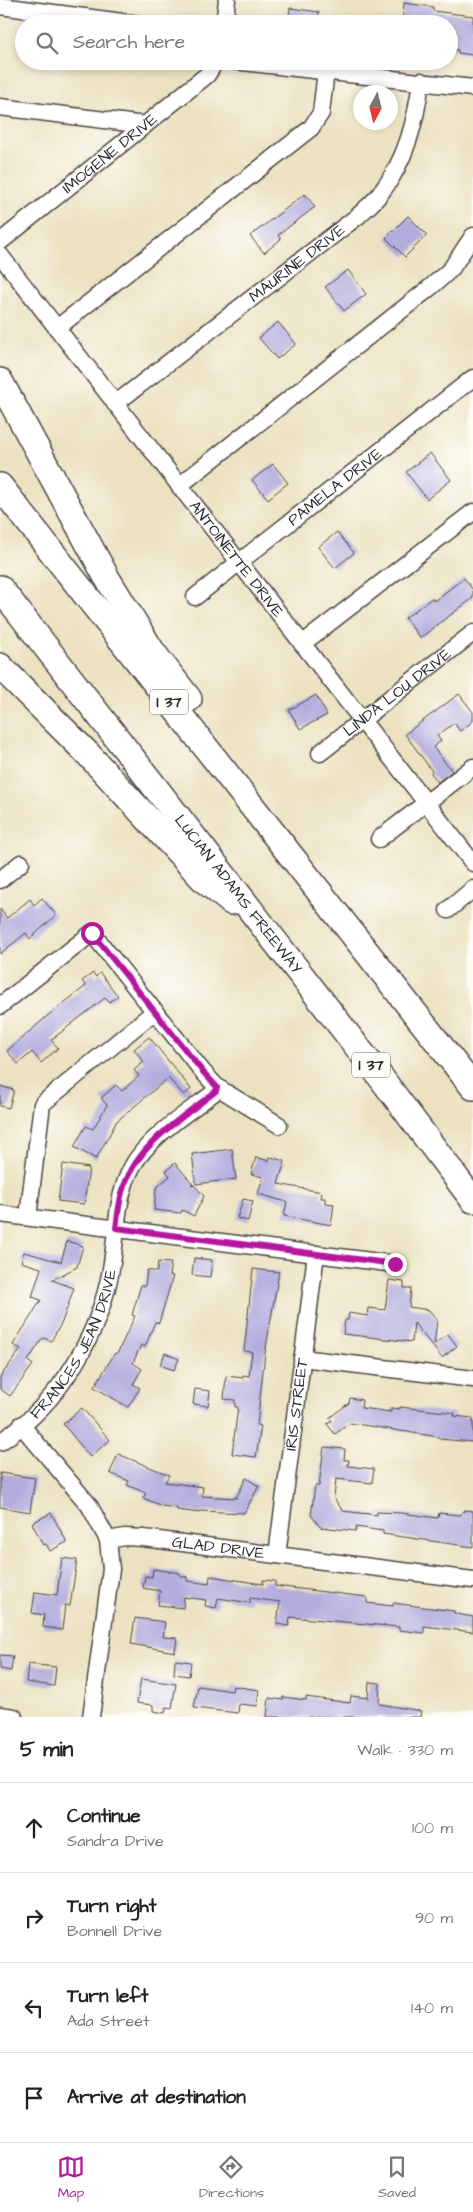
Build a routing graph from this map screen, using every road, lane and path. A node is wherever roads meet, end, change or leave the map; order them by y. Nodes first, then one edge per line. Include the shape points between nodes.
1 (227, 0) edge
2 (0, 6) edge
3 (69, 15) edge
4 (225, 15) edge
5 (210, 70) edge
6 (317, 70) edge
7 (326, 71) junction
8 (421, 81) junction
9 (473, 88) edge
10 (0, 107) edge
11 (145, 125) junction
12 (473, 236) edge
13 (0, 242) edge
14 (0, 255) edge
15 (57, 328) junction
16 (473, 378) edge
17 (0, 381) edge
18 (115, 404) junction
19 (0, 486) edge
20 (179, 486) junction
21 (473, 512) edge
22 (238, 562) junction
23 (0, 588) edge
24 (195, 597) dead end
25 (473, 632) edge
26 (302, 644) junction
27 (0, 666) edge
28 (361, 720) junction
29 (320, 753) dead end
30 (473, 767) edge
31 (427, 804) junction
32 (379, 839) dead end
33 (20, 863) dead end
34 (473, 863) edge
35 (0, 880) edge
36 (473, 889) edge
37 (448, 910) dead end
38 (339, 918) junction
39 (266, 932) junction
40 (0, 1006) edge
41 (155, 1011) junction
42 (217, 1087) junction
43 (473, 1087) edge
44 (278, 1125) dead end
45 (473, 1200) edge
46 (0, 1214) edge
47 (28, 1217) junction
48 (116, 1228) junction
49 (316, 1254) junction
50 (395, 1264) dead end
51 (302, 1358) junction
52 (473, 1380) edge
53 (21, 1425) junction
54 (0, 1442) edge
55 (108, 1540) junction
56 (277, 1555) junction
57 (473, 1580) edge
58 (0, 1715) edge
59 (14, 1717) edge
60 (91, 1717) edge

1 - 4 street
2 - 3 street
5 - 11 street, IMOGENE DRIVE
6 - 7 street
7 - 8 street
7 - 15 street via 321,113 311,128
8 - 9 street
8 - 18 street, MAURINE DRIVE via 413,129 398,166 380,194 358,216
10 - 11 street
11 - 13 street, IMOGENE DRIVE
12 - 20 street via 451,269 432,286
14 - 15 street, ANTOINETTE DRIVE
15 - 18 street, ANTOINETTE DRIVE
16 - 22 street, PAMELA DRIVE
17 - 38 highway via 107,578 152,651 281,819
18 - 20 street, ANTOINETTE DRIVE
19 - 38 highway, I 37
20 - 22 street, ANTOINETTE DRIVE
21 - 26 street
22 - 24 street, PAMELA DRIVE
22 - 26 street, ANTOINETTE DRIVE
23 - 39 highway, LUCIAN ADAMS FREEWAY / I 37
25 - 28 street, LINDA LOU DRIVE
26 - 28 street, ANTOINETTE DRIVE
27 - 39 highway via 88,754 204,880
28 - 29 street, LINDA LOU DRIVE
28 - 31 street, ANTOINETTE DRIVE
30 - 31 street
31 - 32 street
31 - 34 street, ANTOINETTE DRIVE
33 - 35 street
36 - 37 street
38 - 43 highway, I 37
39 - 45 highway, LUCIAN ADAMS FREEWAY / I 37
40 - 41 street via 92,933
41 - 42 street
41 - 47 street via 42,1104
42 - 44 street
42 - 48 street, FRANCES JEAN DRIVE via 152,1142 138,1158 123,1188
46 - 47 street
47 - 48 street
48 - 49 street
48 - 53 street, FRANCES JEAN DRIVE via 109,1283 88,1341 57,1389
49 - 50 street
49 - 51 street, IRIS STREET
51 - 52 street
51 - 56 street, IRIS STREET
53 - 54 street, FRANCES JEAN DRIVE
53 - 55 street via 89,1505
55 - 56 street, GLAD DRIVE via 143,1538
55 - 60 street via 111,1569
56 - 57 street, GLAD DRIVE
58 - 59 street

